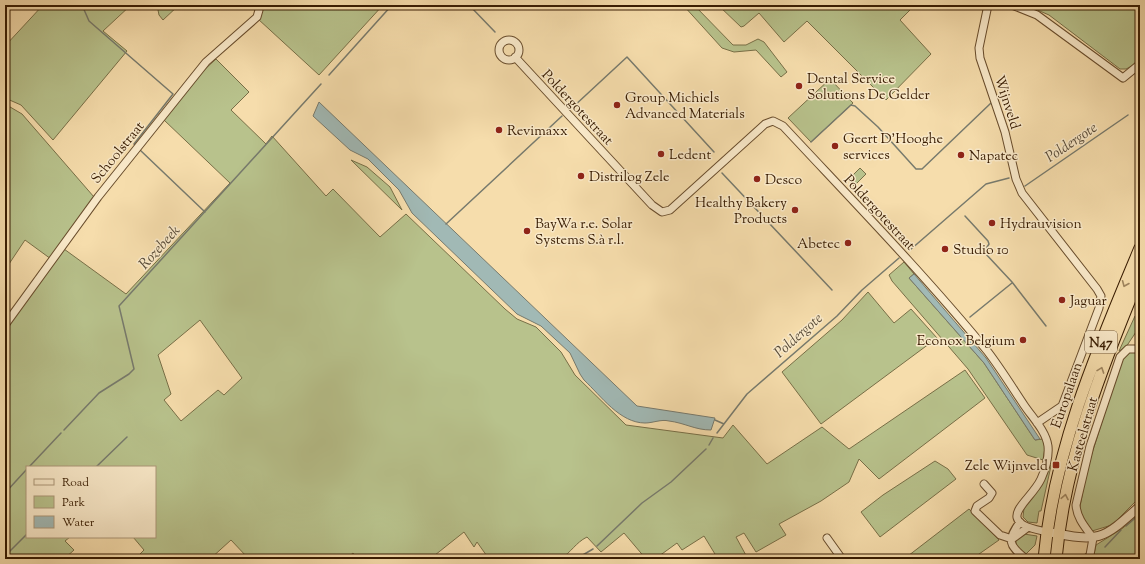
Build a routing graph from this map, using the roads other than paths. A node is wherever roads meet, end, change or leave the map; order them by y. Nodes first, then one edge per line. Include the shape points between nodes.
1 (258, 5) edge
2 (988, 5) edge
3 (1012, 5) edge
4 (515, 57) dead end
5 (1140, 64) edge
6 (1140, 248) edge
7 (1140, 275) edge
8 (5, 325) edge
9 (1140, 349) edge
10 (1037, 423) junction
11 (984, 484) dead end
12 (1140, 506) edge
13 (1020, 522) junction
14 (1027, 528) junction
15 (1053, 533) junction
16 (827, 538) dead end
17 (1093, 538) junction
18 (1012, 539) junction
19 (842, 559) edge
20 (1026, 559) edge
21 (1044, 559) edge
22 (1056, 559) edge
23 (1086, 559) edge

1 - 8 street, Schoolstraat via 257,17 206,62 98,197
2 - 10 street, Wijnveld via 978,48 1005,132 1016,178 1022,193 1101,296 1099,308 1062,406
3 - 5 street via 1037,15 1123,78
4 - 10 street, Poldergotestraat via 652,205 662,212 670,210 765,124 773,121 783,126 888,238 989,353
6 -> 15 highway, Europalaan / N47 via 1097,350 1076,411 1059,469
15 -> 7 highway, Europalaan / N47 via 1087,412 1107,353
9 - 17 street, Kasteelstraat via 1128,349 1120,357 1090,446 1076,513
10 - 13 street, Poldergotestraat via 1047,442 1048,453 1041,478 1018,508
11 - 18 street via 992,493 977,506 976,511 1000,534
12 - 17 street via 1111,531
13 - 14 street
13 - 18 street via 1012,533
14 - 15 street
14 - 18 street
15 - 17 street
15 - 21 highway, Europalaan / N47
15 - 22 highway, Europalaan / N47
16 - 19 street
17 - 23 street via 1090,555
18 - 20 street via 1015,551

